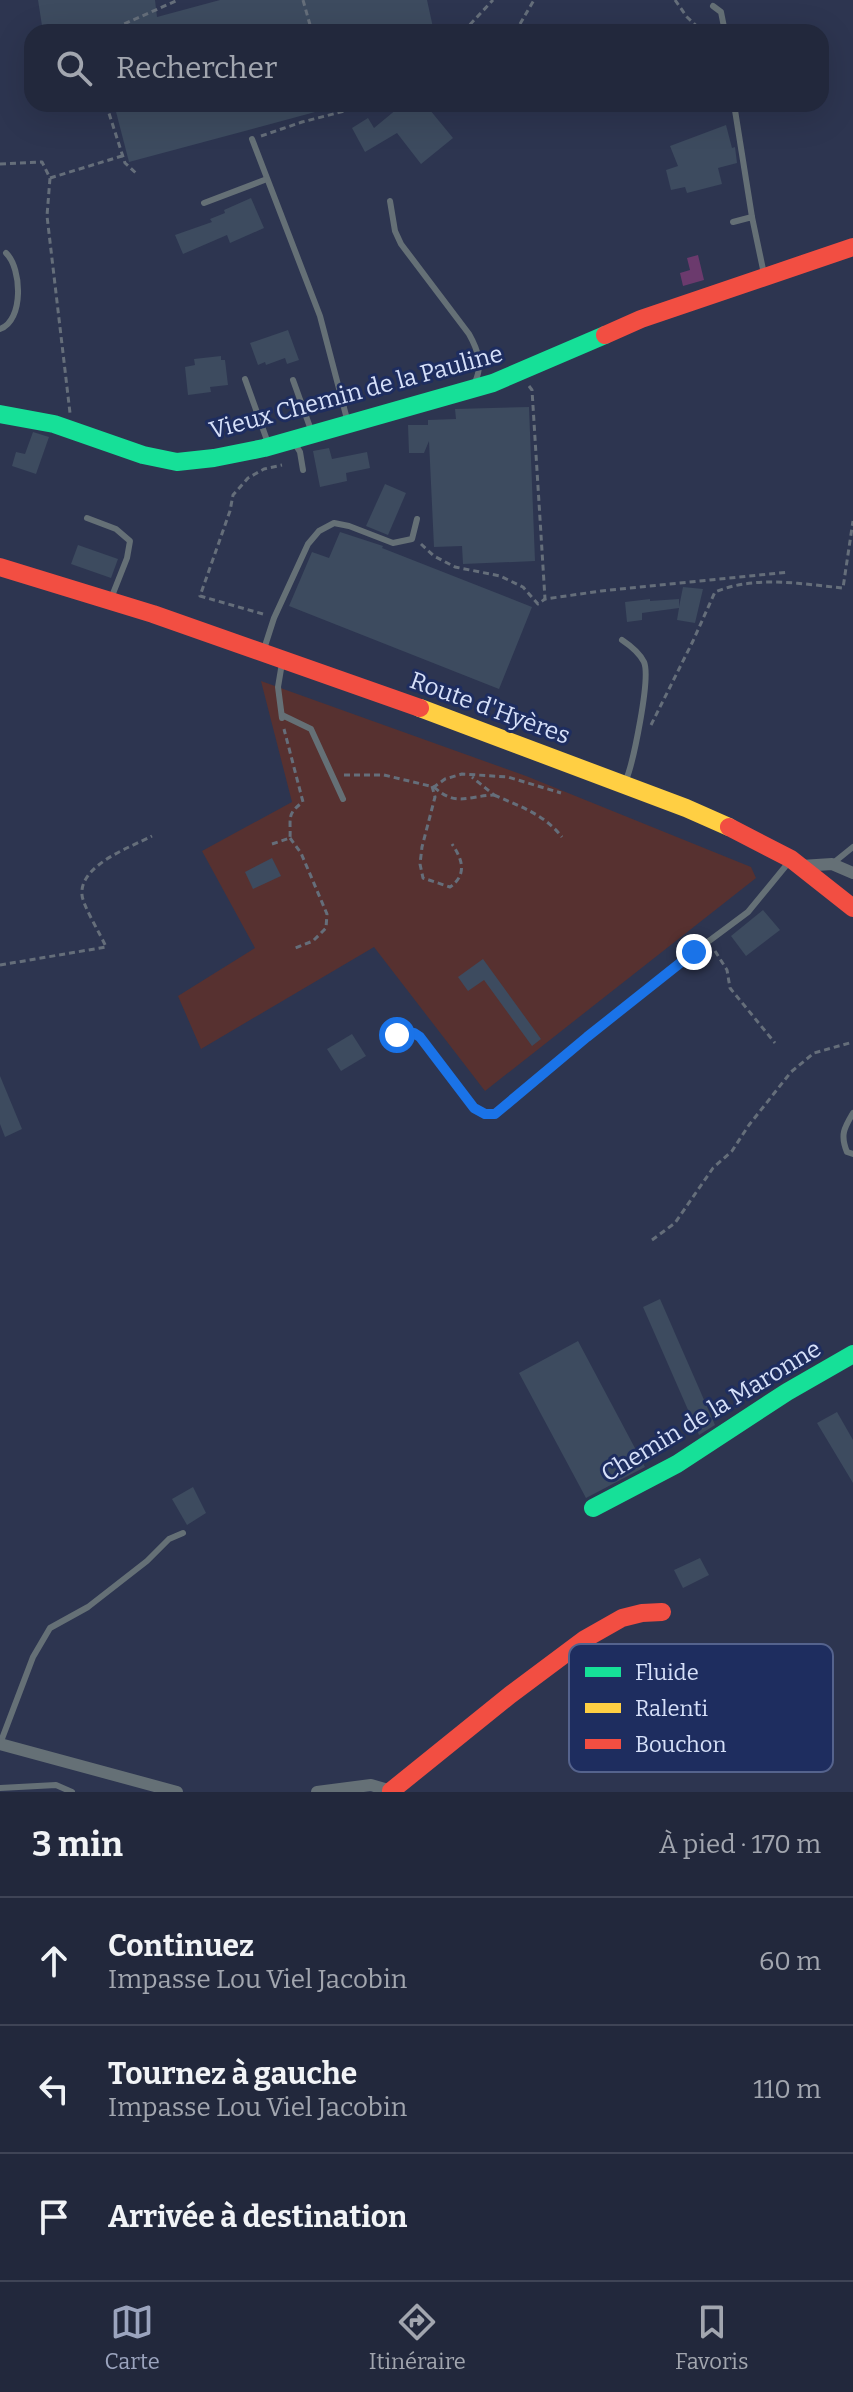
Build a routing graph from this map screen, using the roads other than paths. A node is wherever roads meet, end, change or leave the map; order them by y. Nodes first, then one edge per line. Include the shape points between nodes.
1 (713, 6) dead end
2 (723, 24) edge
3 (735, 112) edge
4 (252, 139) road end
5 (267, 179) junction
6 (390, 201) dead end
7 (204, 203) dead end
8 (752, 217) junction
9 (733, 222) dead end
10 (853, 247) edge
11 (6, 253) dead end
12 (765, 278) junction
13 (0, 329) edge
14 (245, 379) dead end
15 (293, 380) dead end
16 (471, 389) junction
17 (0, 414) edge
18 (348, 423) junction
19 (312, 434) junction
20 (293, 439) junction
21 (269, 446) junction
22 (303, 470) dead end
23 (87, 518) dead end
24 (417, 519) dead end
25 (0, 555) edge
26 (0, 567) edge
27 (111, 598) junction
28 (622, 640) dead end
29 (263, 653) junction
30 (282, 659) junction
31 (625, 784) junction
32 (343, 799) dead end
33 (853, 847) edge
34 (796, 863) junction
35 (832, 864) junction
36 (853, 873) edge
37 (853, 908) edge
38 (384, 1038) dead end
39 (853, 1113) edge
40 (853, 1154) edge
41 (853, 1354) edge
42 (593, 1508) dead end
43 (183, 1533) dead end
44 (662, 1612) dead end
45 (578, 1644) edge
46 (569, 1651) edge
47 (0, 1744) edge
48 (0, 1788) edge
49 (393, 1791) edge
50 (72, 1792) edge
51 (177, 1792) edge
52 (317, 1792) edge

1 - 2 lane via 721,12
3 - 8 lane
4 - 5 lane
5 - 7 lane
5 - 18 lane via 320,316
6 - 16 lane via 401,244 476,346 478,376
8 - 9 lane
8 - 12 lane
10 - 12 street, Vieux Chemin de la Pauline
11 - 13 lane via 17,273 16,314
12 - 16 street, Vieux Chemin de la Pauline via 641,319
14 - 21 lane
15 - 19 lane
16 - 18 street, Vieux Chemin de la Pauline
17 - 21 street, Vieux Chemin de la Pauline via 177,462
18 - 19 street, Vieux Chemin de la Pauline
19 - 20 street, Vieux Chemin de la Pauline
20 - 21 street, Vieux Chemin de la Pauline
20 - 22 lane
23 - 27 lane via 130,541
24 - 29 lane via 412,539 393,543 334,523 319,531 274,618
25 - 27 street, Route d'Hyères
26 - 27 street, Route d'Hyères
27 - 29 street, Route d'Hyères
28 - 31 lane via 646,665
29 - 30 street, Route d'Hyères
30 - 31 street, Route d'Hyères
30 - 32 lane via 282,716 311,729
31 - 34 street, Route d'Hyères via 746,834
33 - 35 lane
34 - 35 street
34 - 37 street, Route d'Hyères
34 - 38 lane via 748,912 495,1114 474,1108 420,1037 414,1033
35 - 36 street
39 - 40 lane via 842,1140
41 - 42 street, Chemin de la Maronne via 677,1464
43 - 47 lane via 88,1607 50,1628 33,1657
44 - 45 street via 622,1618
46 - 49 street
47 - 51 street
48 - 50 lane via 56,1785
49 - 52 street via 371,1785

